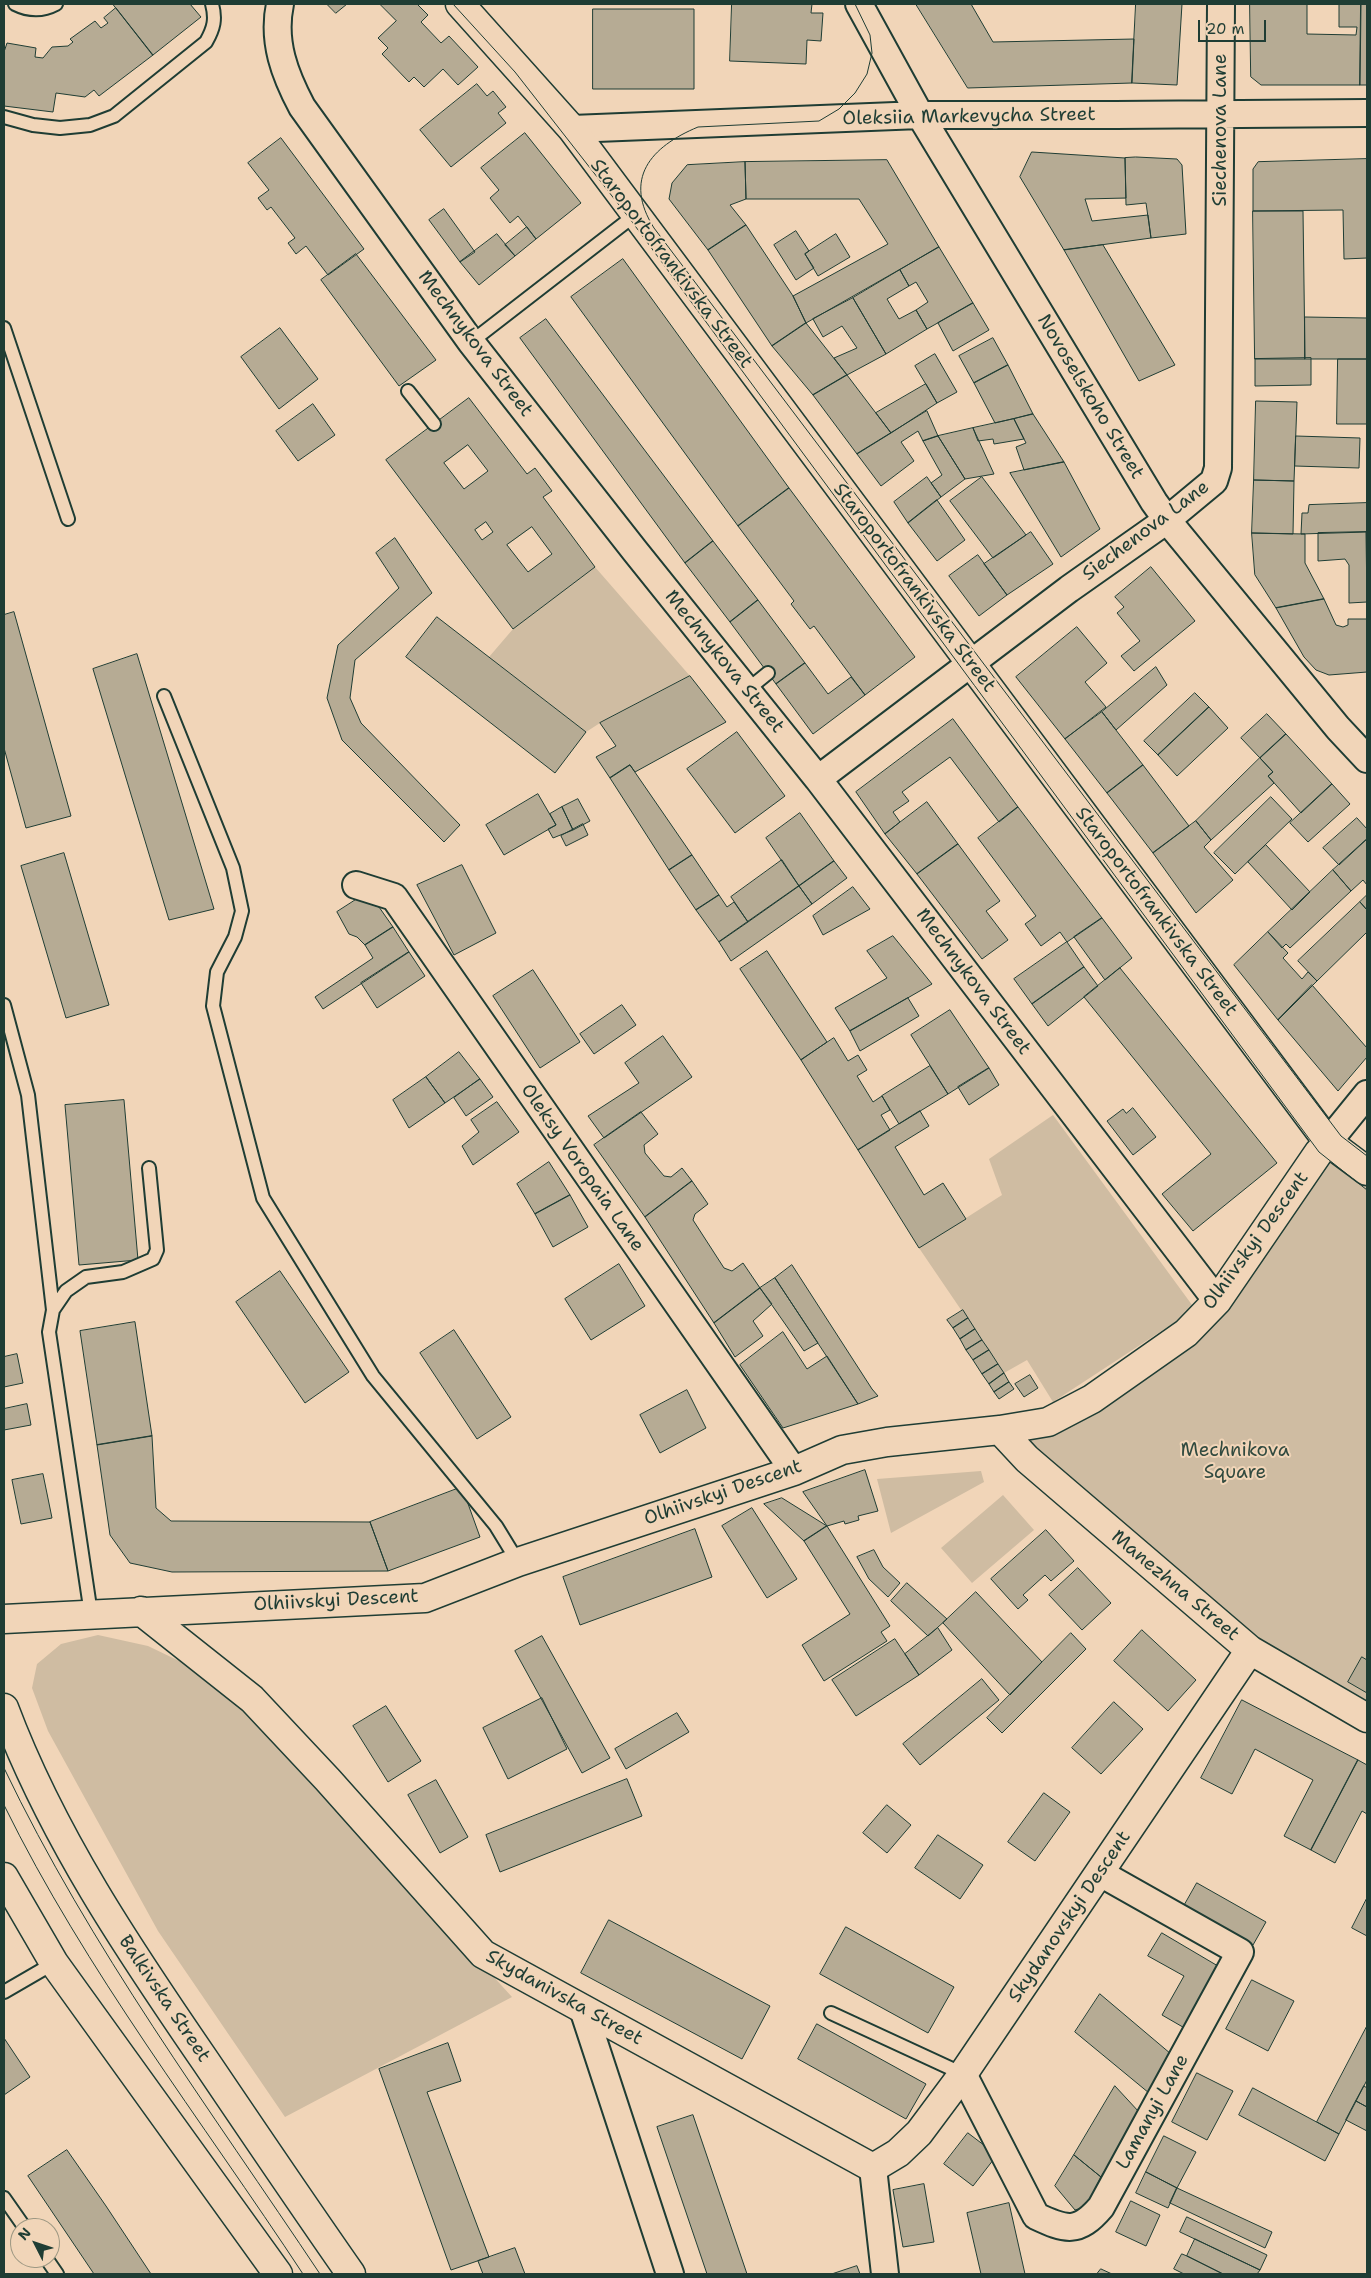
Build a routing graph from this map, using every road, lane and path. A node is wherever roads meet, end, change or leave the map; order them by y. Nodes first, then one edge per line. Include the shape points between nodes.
1 (15, 4) edge
2 (56, 4) edge
3 (212, 4) edge
4 (460, 4) edge
5 (859, 4) edge
6 (1221, 4) edge
7 (283, 5) edge
8 (1367, 112) edge
9 (1222, 114) junction
10 (920, 115) junction
11 (4, 118) edge
12 (572, 129) junction
13 (635, 215) junction
14 (4, 328) edge
15 (471, 342) junction
16 (408, 390) dead end
17 (434, 424) dead end
18 (68, 519) dead end
19 (1167, 520) junction
20 (970, 663) junction
21 (768, 673) dead end
22 (747, 690) junction
23 (164, 696) dead end
24 (1338, 728) junction
25 (1367, 729) edge
26 (1367, 758) edge
27 (818, 779) junction
28 (356, 885) dead end
29 (4, 1005) edge
30 (1367, 1094) edge
31 (1328, 1142) junction
32 (149, 1168) dead end
33 (1367, 1171) edge
34 (1217, 1300) junction
35 (53, 1310) junction
36 (1000, 1430) junction
37 (794, 1471) junction
38 (518, 1562) junction
39 (141, 1611) junction
40 (91, 1614) junction
41 (4, 1619) edge
42 (1250, 1650) junction
43 (4, 1708) edge
44 (1367, 1718) edge
45 (1100, 1873) junction
46 (4, 1877) edge
47 (54, 1963) junction
48 (4, 1992) edge
49 (583, 2009) junction
50 (831, 2013) dead end
51 (964, 2074) junction
52 (873, 2168) junction
53 (4, 2198) edge
54 (18, 2218) edge
55 (278, 2274) edge
56 (351, 2274) edge
57 (670, 2274) edge
58 (885, 2274) edge

1 - 2 lane via 35,10
3 - 11 lane via 214,29 206,42 114,116 90,125 60,128
4 - 12 street, Staroportofrankivska Street
5 - 10 street, Novoselskoho Street
6 - 9 street, Siechenova Lane
7 - 15 street, Mechnykova Street via 279,51 287,79 302,108
8 - 9 street, Oleksiia Markevycha Street
9 - 10 street, Oleksiia Markevycha Street
9 - 19 street, Siechenova Lane via 1218,468 1214,481
10 - 12 street, Oleksiia Markevycha Street
10 - 19 street, Novoselskoho Street
12 - 13 street, Staroportofrankivska Street
13 - 15 lane
13 - 20 street, Staroportofrankivska Street
14 - 18 lane
15 - 22 street, Mechnykova Street
16 - 17 lane
19 - 20 street, Siechenova Lane
19 - 24 street, Novoselskoho Street
20 - 27 street, Siechenova Lane
20 - 31 street, Staroportofrankivska Street
21 - 22 lane
22 - 27 street, Mechnykova Street
23 - 38 lane via 233,868 242,910 235,937 217,972 213,1006 263,1198 373,1376 496,1526
24 - 25 street
24 - 26 street, Novoselskoho Street
27 - 34 street, Mechnykova Street
28 - 37 street, Oleksy Voropaia Lane via 394,897
29 - 35 lane via 28,1095
30 - 31 street
31 - 33 street, Staroportofrankivska Street
31 - 34 street, Olhiivskyi Descent
32 - 35 lane via 157,1250 153,1259 123,1272 86,1277 66,1291
34 - 36 street, Olhiivskyi Descent via 1186,1333 1092,1399 1048,1422
35 - 40 lane via 48,1332
36 - 37 street, Olhiivskyi Descent via 842,1450
36 - 42 street, Manezhna Street via 1026,1459
37 - 38 street, Olhiivskyi Descent
38 - 39 street, Olhiivskyi Descent via 425,1598
39 - 40 street, Olhiivskyi Descent
39 - 49 street, Skydanivska Street via 252,1699 483,1954
40 - 41 street, Olhiivskyi Descent
42 - 44 street, Manezhna Street
42 - 45 street, Skydanovskyi Descent
43 - 56 street, Balkivska Street via 54,1820 97,1897
45 - 51 street, Skydanovskyi Descent
45 - 51 street, Lamanyi Lane via 1240,1952 1101,2207 1090,2220 1075,2228 1055,2225 1036,2216
46 - 47 street
47 - 48 lane
47 - 55 street
49 - 52 street, Skydanivska Street
49 - 57 street
50 - 51 lane
51 - 52 street, Skydanovskyi Descent via 919,2133 898,2153
52 - 58 street
53 - 54 lane

